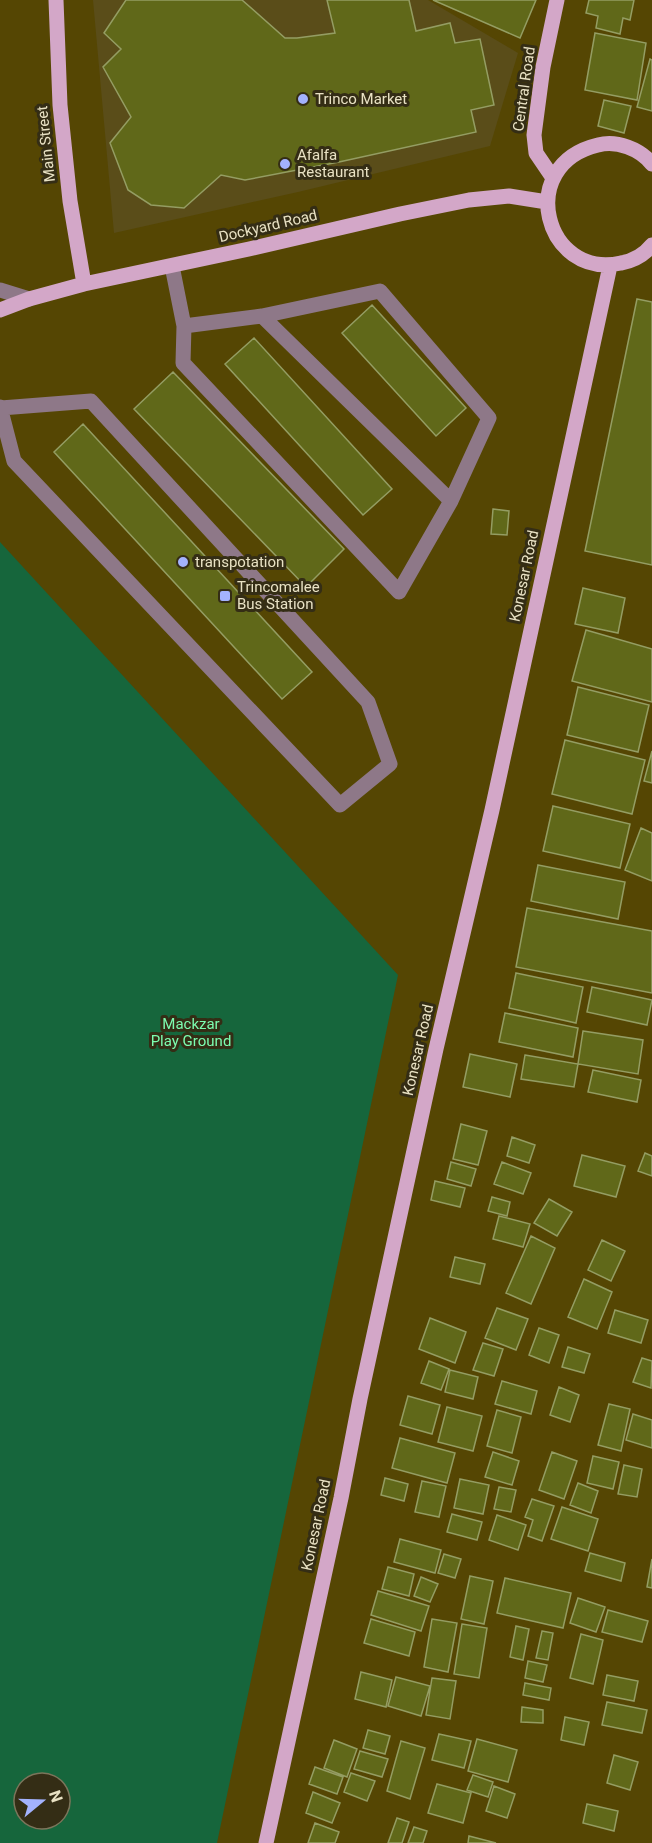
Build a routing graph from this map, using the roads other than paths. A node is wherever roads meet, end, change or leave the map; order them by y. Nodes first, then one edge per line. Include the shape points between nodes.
1 (56, 0) edge
2 (557, 0) edge
3 (652, 164) edge
4 (553, 178) junction
5 (547, 202) junction
6 (652, 245) edge
7 (172, 266) junction
8 (610, 266) junction
9 (84, 284) junction
10 (0, 290) edge
11 (29, 299) junction
12 (0, 310) edge
13 (262, 316) junction
14 (184, 326) junction
15 (0, 408) edge
16 (450, 501) junction
17 (266, 1843) edge

1 - 9 main road, Main Street via 60,105
2 - 4 main road, Central Road via 534,135 536,153
3 - 4 main road via 628,147 606,143 584,148 566,160
4 - 5 main road
5 - 7 main road, Dockyard Road via 509,196 469,200
5 - 8 main road via 550,222 559,240 590,263
6 - 8 main road via 630,261
7 - 9 main road, Dockyard Road
7 - 14 street
8 - 17 main road, Konesar Road via 492,810 433,1060
9 - 11 main road, Dockyard Road
10 - 11 street
11 - 12 main road, Dockyard Road
13 - 14 street
13 - 16 street
13 - 16 street via 380,291 489,418
14 - 16 street via 183,363 399,592
15 - 15 street via 14,461 340,805 390,764 368,702 92,401

